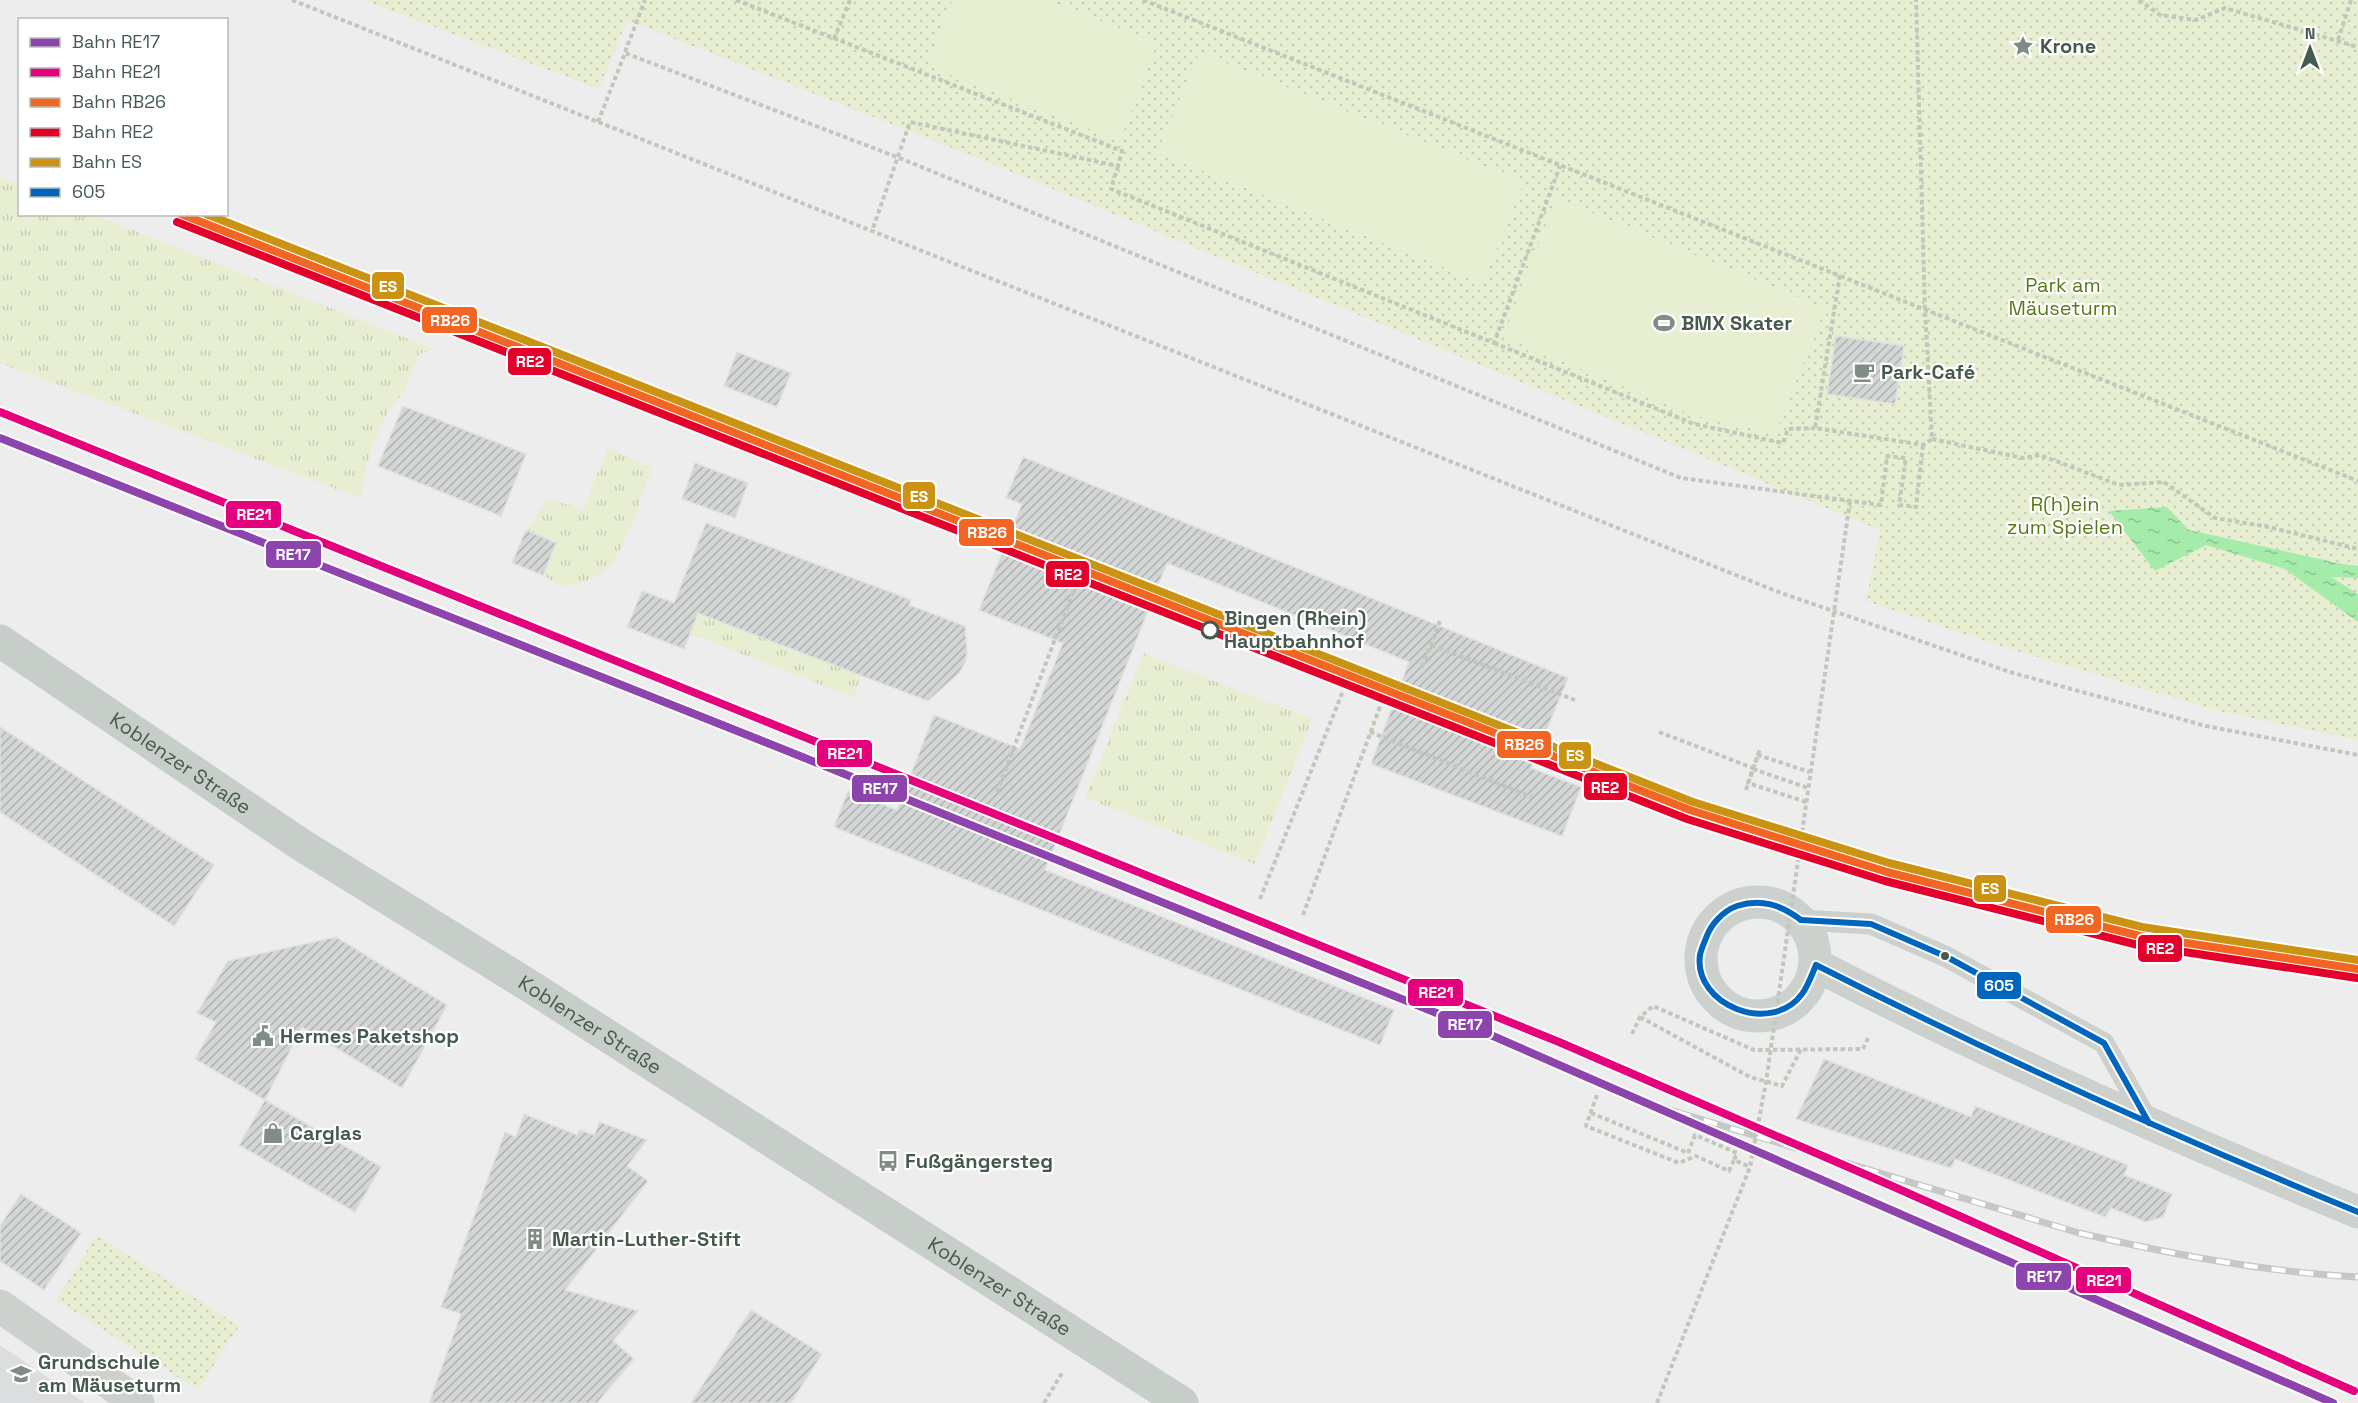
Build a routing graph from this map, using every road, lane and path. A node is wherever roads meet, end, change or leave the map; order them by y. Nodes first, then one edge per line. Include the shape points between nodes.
1 (292, 0) edge
2 (645, 0) edge
3 (736, 0) edge
4 (850, 0) edge
5 (1143, 0) edge
6 (1916, 0) edge
7 (2139, 0) edge
8 (2351, 0) edge
9 (834, 39) junction
10 (2338, 40) junction
11 (2358, 46) edge
12 (625, 53) junction
13 (598, 122) junction
14 (897, 157) junction
15 (1118, 166) junction
16 (1560, 166) junction
17 (872, 231) junction
18 (1840, 275) junction
19 (1925, 309) junction
20 (1494, 343) junction
21 (1815, 428) junction
22 (1932, 439) junction
23 (1923, 445) junction
24 (2358, 481) edge
25 (1850, 501) junction
26 (2358, 549) edge
27 (1076, 584) dead end
28 (1440, 621) dead end
29 (0, 641) edge
30 (1431, 645) junction
31 (1422, 668) dead end
32 (1343, 691) dead end
33 (1575, 700) dead end
34 (1381, 704) dead end
35 (1370, 732) junction
36 (1659, 732) dead end
37 (1760, 749) dead end
38 (2358, 755) edge
39 (1753, 768) junction
40 (1810, 772) junction
41 (1808, 788) junction
42 (1746, 790) dead end
43 (997, 792) dead end
44 (1532, 796) dead end
45 (1806, 802) junction
46 (1260, 899) dead end
47 (1303, 915) dead end
48 (1802, 921) junction
49 (1816, 965) junction
50 (1887, 1002) junction
51 (1640, 1017) junction
52 (1632, 1034) dead end
53 (1801, 1049) junction
54 (1766, 1082) junction
55 (1597, 1095) dead end
56 (1591, 1113) junction
57 (2149, 1123) junction
58 (1734, 1160) junction
59 (1750, 1167) junction
60 (2358, 1212) edge
61 (0, 1306) edge
62 (1063, 1372) dead end
63 (138, 1403) edge
64 (1044, 1403) edge
65 (1182, 1403) edge
66 (1657, 1403) edge

1 - 13 path
2 - 12 path
3 - 9 path
4 - 9 path
5 - 16 path
6 - 19 path
7 - 10 path via 2160,15 2196,20 2225,8
8 - 10 path
9 - 15 path via 1122,151
10 - 11 path
12 - 13 path
12 - 14 path
13 - 17 path
14 - 15 path via 910,122
14 - 17 path
14 - 25 path via 1681,478
15 - 20 path via 1111,189
16 - 18 path
16 - 20 path
17 - 38 path via 1781,593 2013,672 2206,726
18 - 19 path
18 - 21 path
19 - 22 path
19 - 24 path
20 - 21 path via 1694,424 1783,442 1788,429
21 - 23 path
22 - 23 path
22 - 26 path via 2023,458 2040,455 2120,485 2164,482 2215,518
23 - 25 path via 1916,507 1899,505 1906,458 1887,456 1881,505
25 - 40 path, bridge
27 - 43 path
28 - 30 path
29 - 65 main road, Koblenzer Straße via 300,844
30 - 31 path
30 - 33 path
32 - 46 path
34 - 35 path
35 - 44 path
35 - 47 path
36 - 39 path, bridge
37 - 39 path
39 - 40 path, bridge via 1758,755
39 - 41 path
39 - 42 path
39 - 45 path, bridge via 1748,783
40 - 41 path, bridge
41 - 45 path, bridge
45 - 54 path, bridge
48 - 49 street via 1814,941
48 - 49 street via 1786,908 1767,902 1729,908 1714,921 1704,938 1703,977 1713,994 1728,1007 1746,1015 1766,1016 1785,1010 1800,998 1811,983
48 - 57 lane via 1871,924 1947,957 2104,1043
49 - 50 street
50 - 53 path via 1863,1049
50 - 57 street
51 - 52 path
51 - 53 path via 1653,1006 1754,1050
51 - 54 path
53 - 54 path via 1782,1086
54 - 59 path, bridge
55 - 56 path
56 - 58 path via 1688,1153 1695,1135 1737,1153
56 - 58 path via 1586,1126 1679,1163 1696,1156 1729,1171
57 - 60 street
58 - 59 path
59 - 66 path, bridge
61 - 63 street
62 - 64 path

